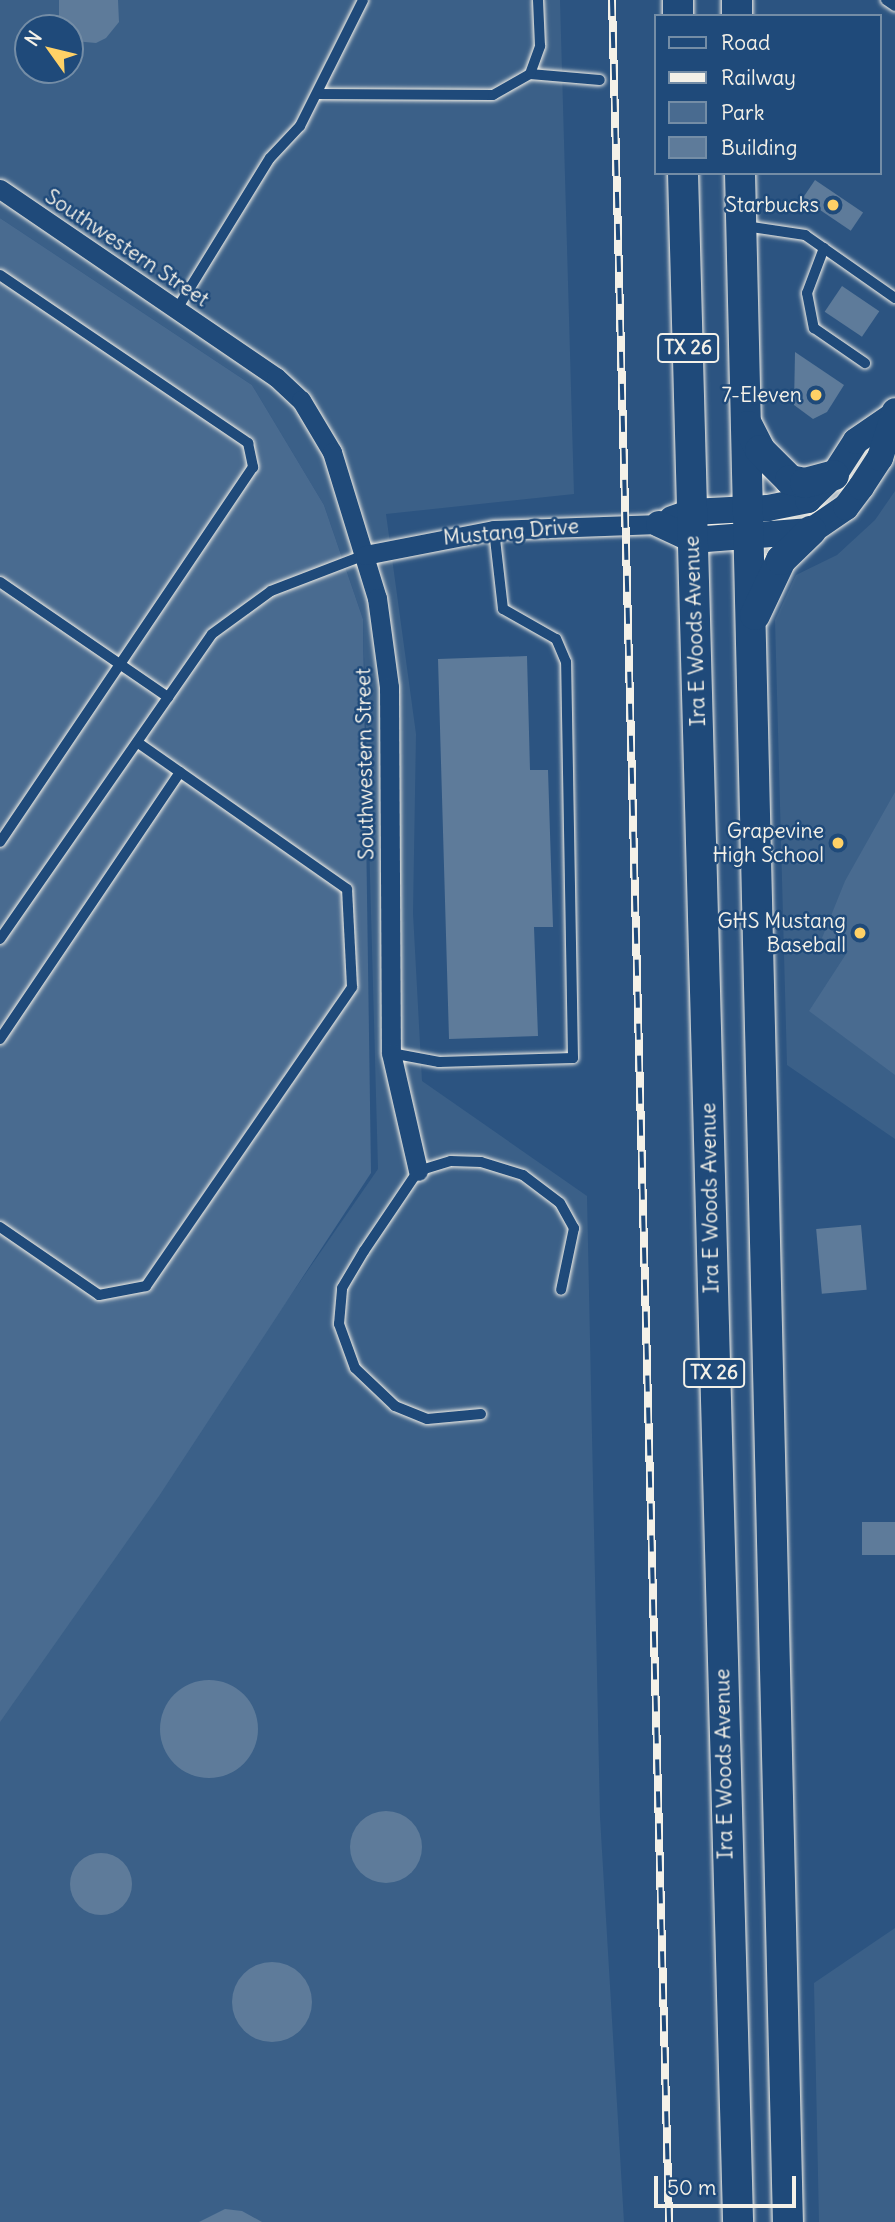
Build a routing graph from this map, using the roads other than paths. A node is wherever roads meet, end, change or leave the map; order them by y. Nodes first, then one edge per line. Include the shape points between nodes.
1 (363, 0) edge
2 (538, 0) edge
3 (886, 0) edge
4 (895, 6) edge
5 (530, 74) junction
6 (600, 80) dead end
7 (317, 94) junction
8 (683, 175) edge
9 (740, 175) edge
10 (0, 189) edge
11 (741, 225) junction
12 (824, 248) junction
13 (0, 275) edge
14 (895, 298) edge
15 (177, 309) junction
16 (865, 363) dead end
17 (894, 416) edge
18 (745, 418) junction
19 (834, 475) junction
20 (749, 523) junction
21 (659, 524) joint
22 (693, 526) junction
23 (494, 530) junction
24 (811, 531) junction
25 (365, 555) junction
26 (0, 582) edge
27 (750, 629) junction
28 (121, 664) junction
29 (169, 696) junction
30 (137, 743) junction
31 (180, 772) junction
32 (0, 842) edge
33 (0, 939) edge
34 (0, 1039) edge
35 (391, 1052) junction
36 (418, 1171) junction
37 (0, 1227) edge
38 (561, 1290) dead end
39 (481, 1414) dead end
40 (738, 2222) edge
41 (788, 2222) edge

1 - 7 lane
2 - 5 lane via 540,46
3 - 4 lane
5 - 6 lane
5 - 7 lane via 493,95
7 - 15 lane via 300,126 270,158
8 - 22 main road, Ira E Woods Avenue / TX 26
9 - 11 main road, TX 26
10 - 15 street, Southwestern Street
11 - 12 lane via 805,235
11 - 18 main road, TX 26
12 - 14 lane
12 - 16 lane via 807,293 814,328
13 - 28 lane via 248,443 253,467
15 - 25 street, Southwestern Street via 276,377 301,400 332,452
17 - 19 main road, Mustang Drive via 856,442
17 - 24 main road, Mustang Drive via 880,458 861,487 846,507
18 - 19 main road via 760,450 778,473 805,483
18 - 20 main road, TX 26
19 - 20 main road, Mustang Drive via 808,500
20 - 22 main road, Mustang Drive
20 - 24 main road, Mustang Drive
20 - 27 main road, TX 26
21 - 22 main road, Mustang Drive
21 - 23 street, Mustang Drive
22 - 40 main road, Ira E Woods Avenue / TX 26
23 - 25 street, Mustang Drive
23 - 35 lane via 503,609 556,639 566,662 572,1058 439,1062
24 - 27 main road via 781,560
25 - 29 lane via 271,591 212,634
25 - 35 street, Southwestern Street via 377,598 389,687
26 - 28 lane
27 - 41 main road, TX 26
28 - 29 lane
28 - 32 lane
29 - 30 lane
30 - 31 lane
30 - 33 lane
31 - 34 lane
31 - 37 lane via 347,889 352,987 146,1286 99,1296
35 - 36 street, Southwestern Street
36 - 38 lane via 451,1161 481,1162 523,1175 560,1203 573,1228
36 - 39 lane via 342,1289 339,1324 355,1368 395,1406 427,1419

